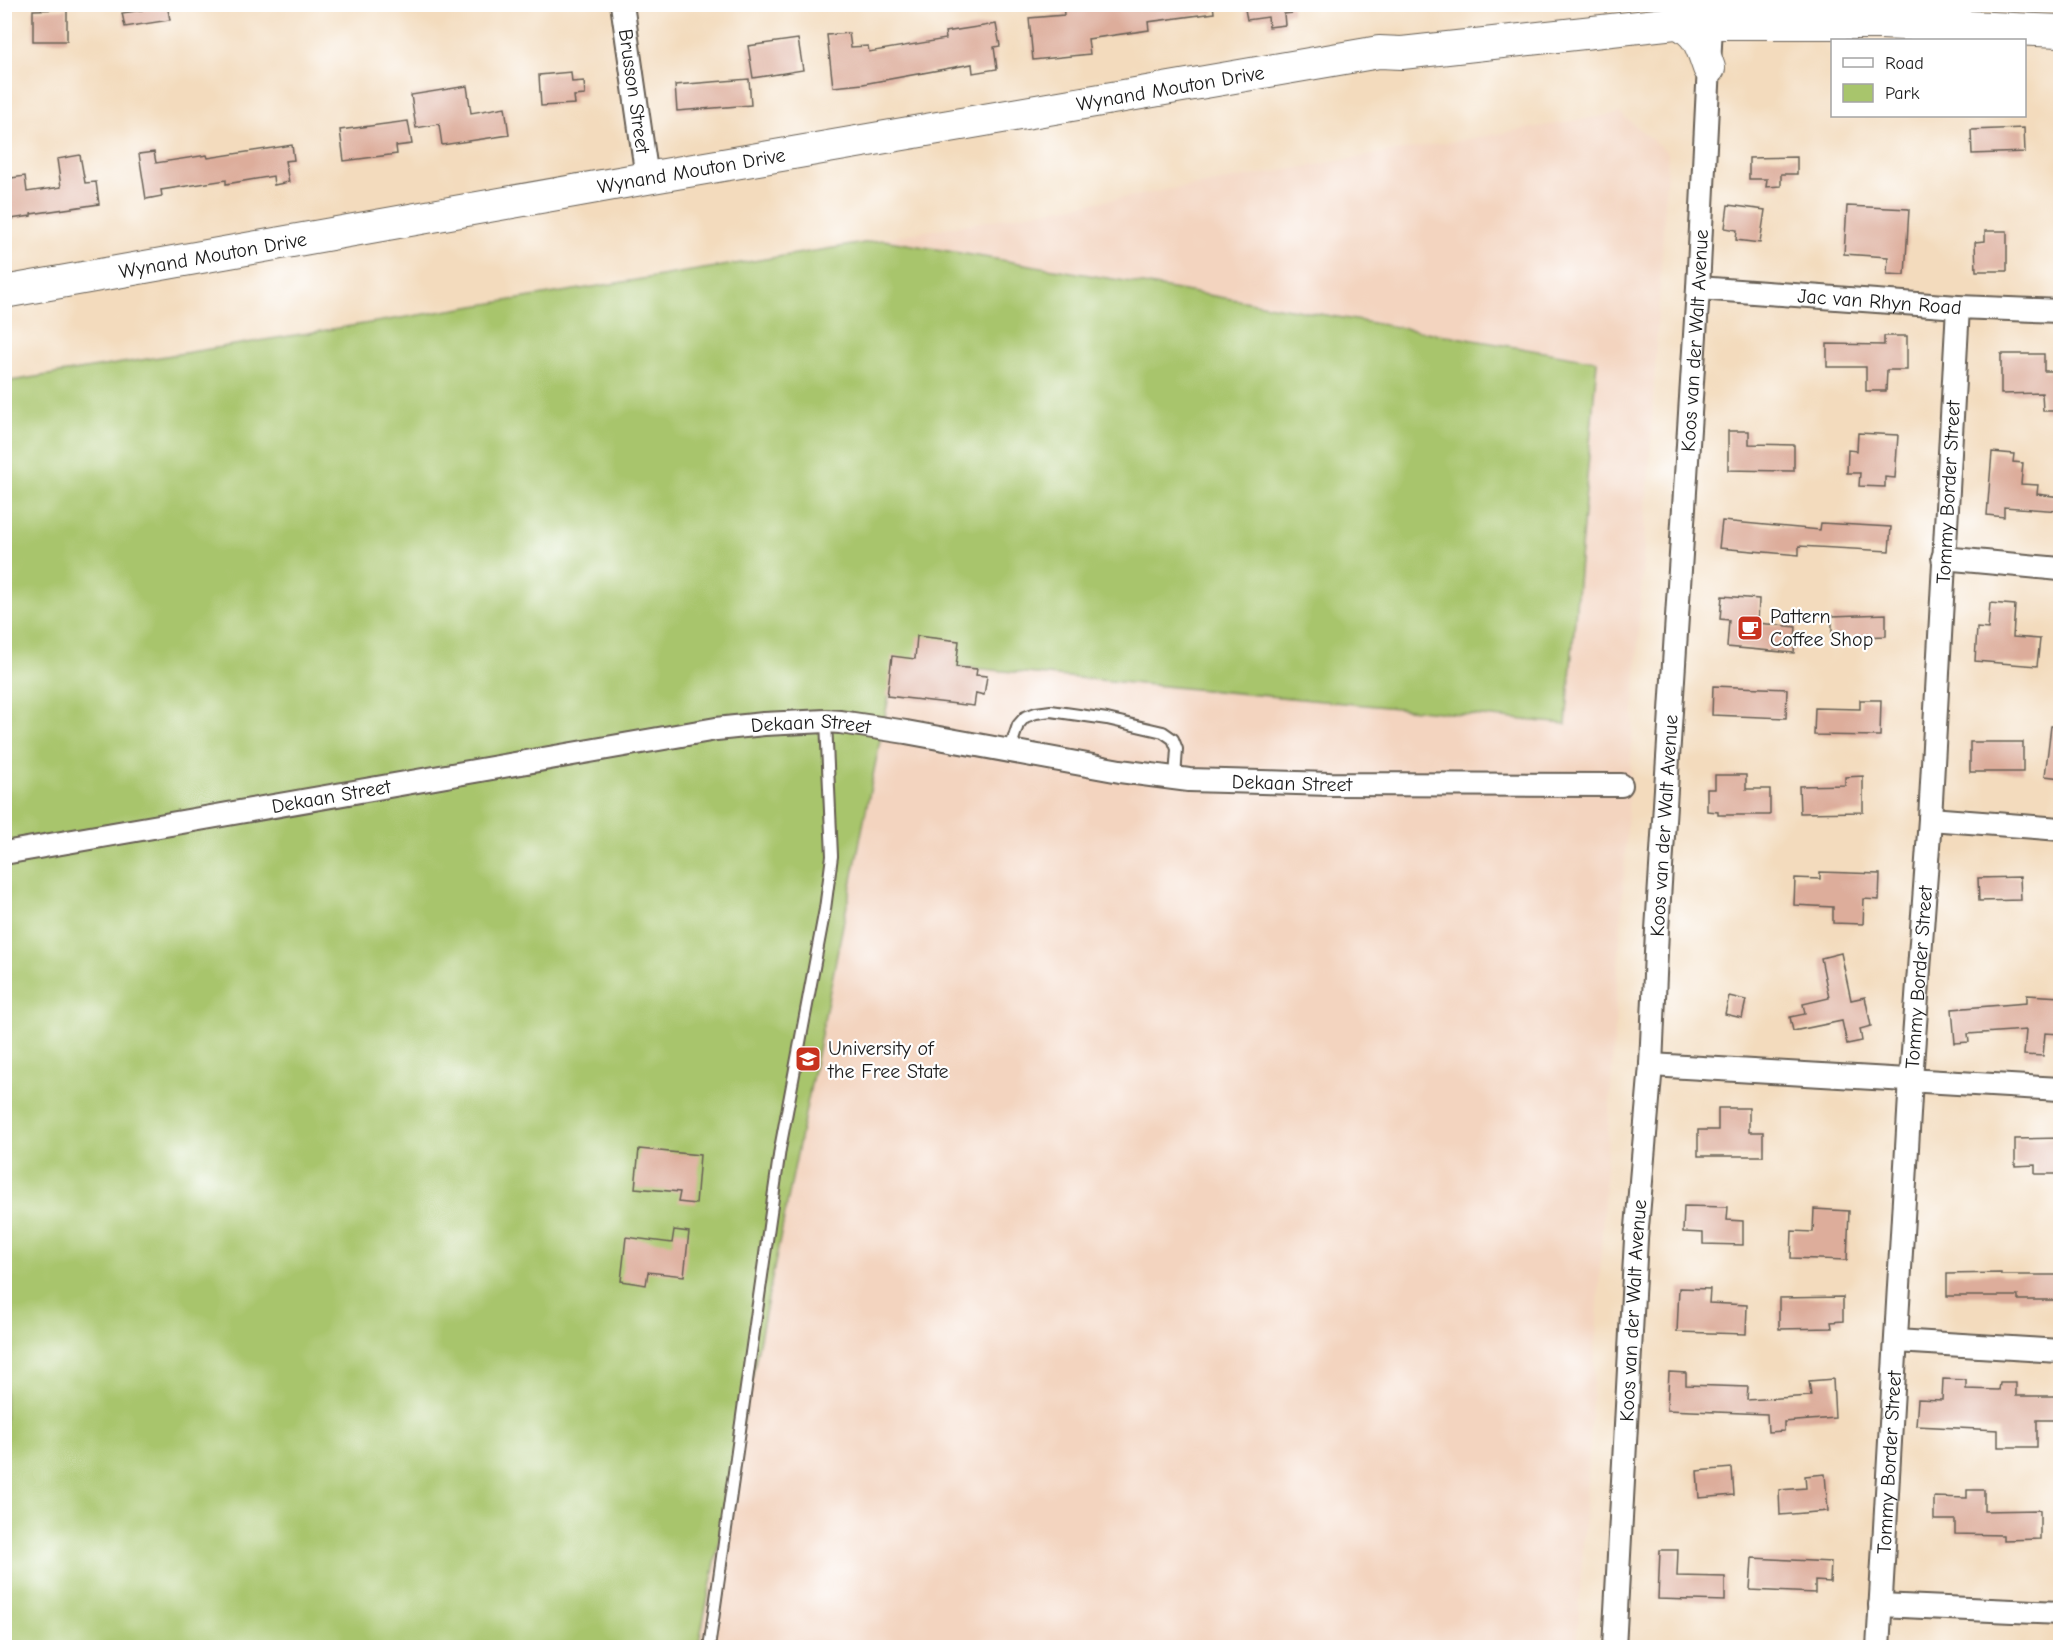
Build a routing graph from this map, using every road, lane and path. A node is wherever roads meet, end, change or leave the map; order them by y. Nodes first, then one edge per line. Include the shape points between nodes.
1 (622, 4) edge
2 (1912, 7) edge
3 (1712, 13) edge
4 (2038, 20) edge
5 (1679, 23) junction
6 (1582, 24) junction
7 (1709, 68) junction
8 (647, 178) junction
9 (1698, 288) junction
10 (4, 292) edge
11 (1958, 307) junction
12 (2061, 311) edge
13 (1943, 558) junction
14 (2061, 569) edge
15 (826, 721) junction
16 (1009, 752) junction
17 (1175, 778) junction
18 (1621, 785) dead end
19 (1930, 819) junction
20 (2061, 829) edge
21 (4, 853) edge
22 (1651, 1065) junction
23 (1911, 1079) junction
24 (2061, 1089) edge
25 (1896, 1341) junction
26 (2061, 1351) edge
27 (1880, 1605) junction
28 (2061, 1613) edge
29 (709, 1647) edge
30 (1614, 1647) edge
31 (1878, 1647) edge

1 - 8 street, Brusson Street
2 - 3 street, Wynand Mouton Drive via 1819,5
2 - 4 street, Wynand Mouton Drive
3 - 4 street, Wynand Mouton Drive via 1881,23
3 - 5 street, Wynand Mouton Drive
3 - 6 street, Wynand Mouton Drive
3 - 7 street, Koos van der Walt Avenue
5 - 6 street, Wynand Mouton Drive
5 - 7 street via 1698,38
6 - 8 street, Wynand Mouton Drive via 1402,53 1379,52
7 - 9 street, Koos van der Walt Avenue
8 - 10 street, Wynand Mouton Drive
9 - 11 street, Jac van Rhyn Road
9 - 22 street, Koos van der Walt Avenue
11 - 12 street, Jac van Rhyn Road
11 - 13 street, Tommy Border Street
13 - 14 street
13 - 19 street, Tommy Border Street
15 - 16 street, Dekaan Street
15 - 21 street, Dekaan Street via 716,729
15 - 29 lane via 832,856 780,1149
16 - 17 street, Dekaan Street
16 - 17 lane via 1018,725 1036,713 1051,711 1107,719 1163,732 1173,740 1177,749
17 - 18 street, Dekaan Street via 1308,784
19 - 20 street
19 - 23 street, Tommy Border Street
22 - 23 street
22 - 30 street, Koos van der Walt Avenue via 1636,1239
23 - 24 street
23 - 25 street, Tommy Border Street
25 - 26 street
25 - 27 street, Tommy Border Street
27 - 28 street
27 - 31 street, Tommy Border Street

